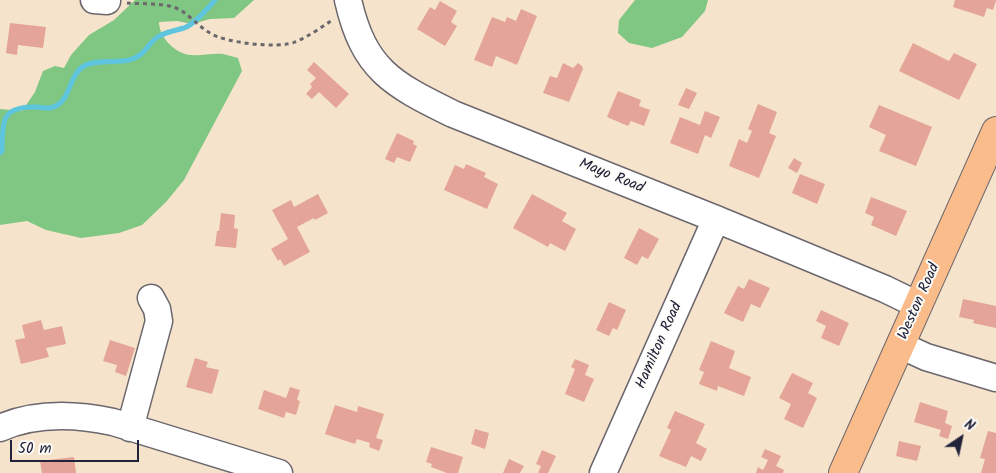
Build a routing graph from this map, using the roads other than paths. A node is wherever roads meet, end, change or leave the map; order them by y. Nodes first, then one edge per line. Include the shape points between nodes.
1 (349, 4) edge
2 (996, 131) edge
3 (716, 219) junction
4 (151, 298) dead end
5 (918, 305) junction
6 (900, 345) junction
7 (996, 378) edge
8 (0, 428) edge
9 (130, 428) junction
10 (279, 473) edge
11 (603, 473) edge
12 (843, 473) edge

1 - 3 street, Mayo Road via 373,61 409,91 453,114
2 - 5 main road, Weston Road
3 - 5 street, Mayo Road
3 - 11 street, Hamilton Road
4 - 9 street via 159,321
5 - 6 main road, Weston Road
6 - 7 street via 926,357
6 - 12 main road, Weston Road
8 - 9 street via 29,419 68,416 90,417
9 - 10 street

